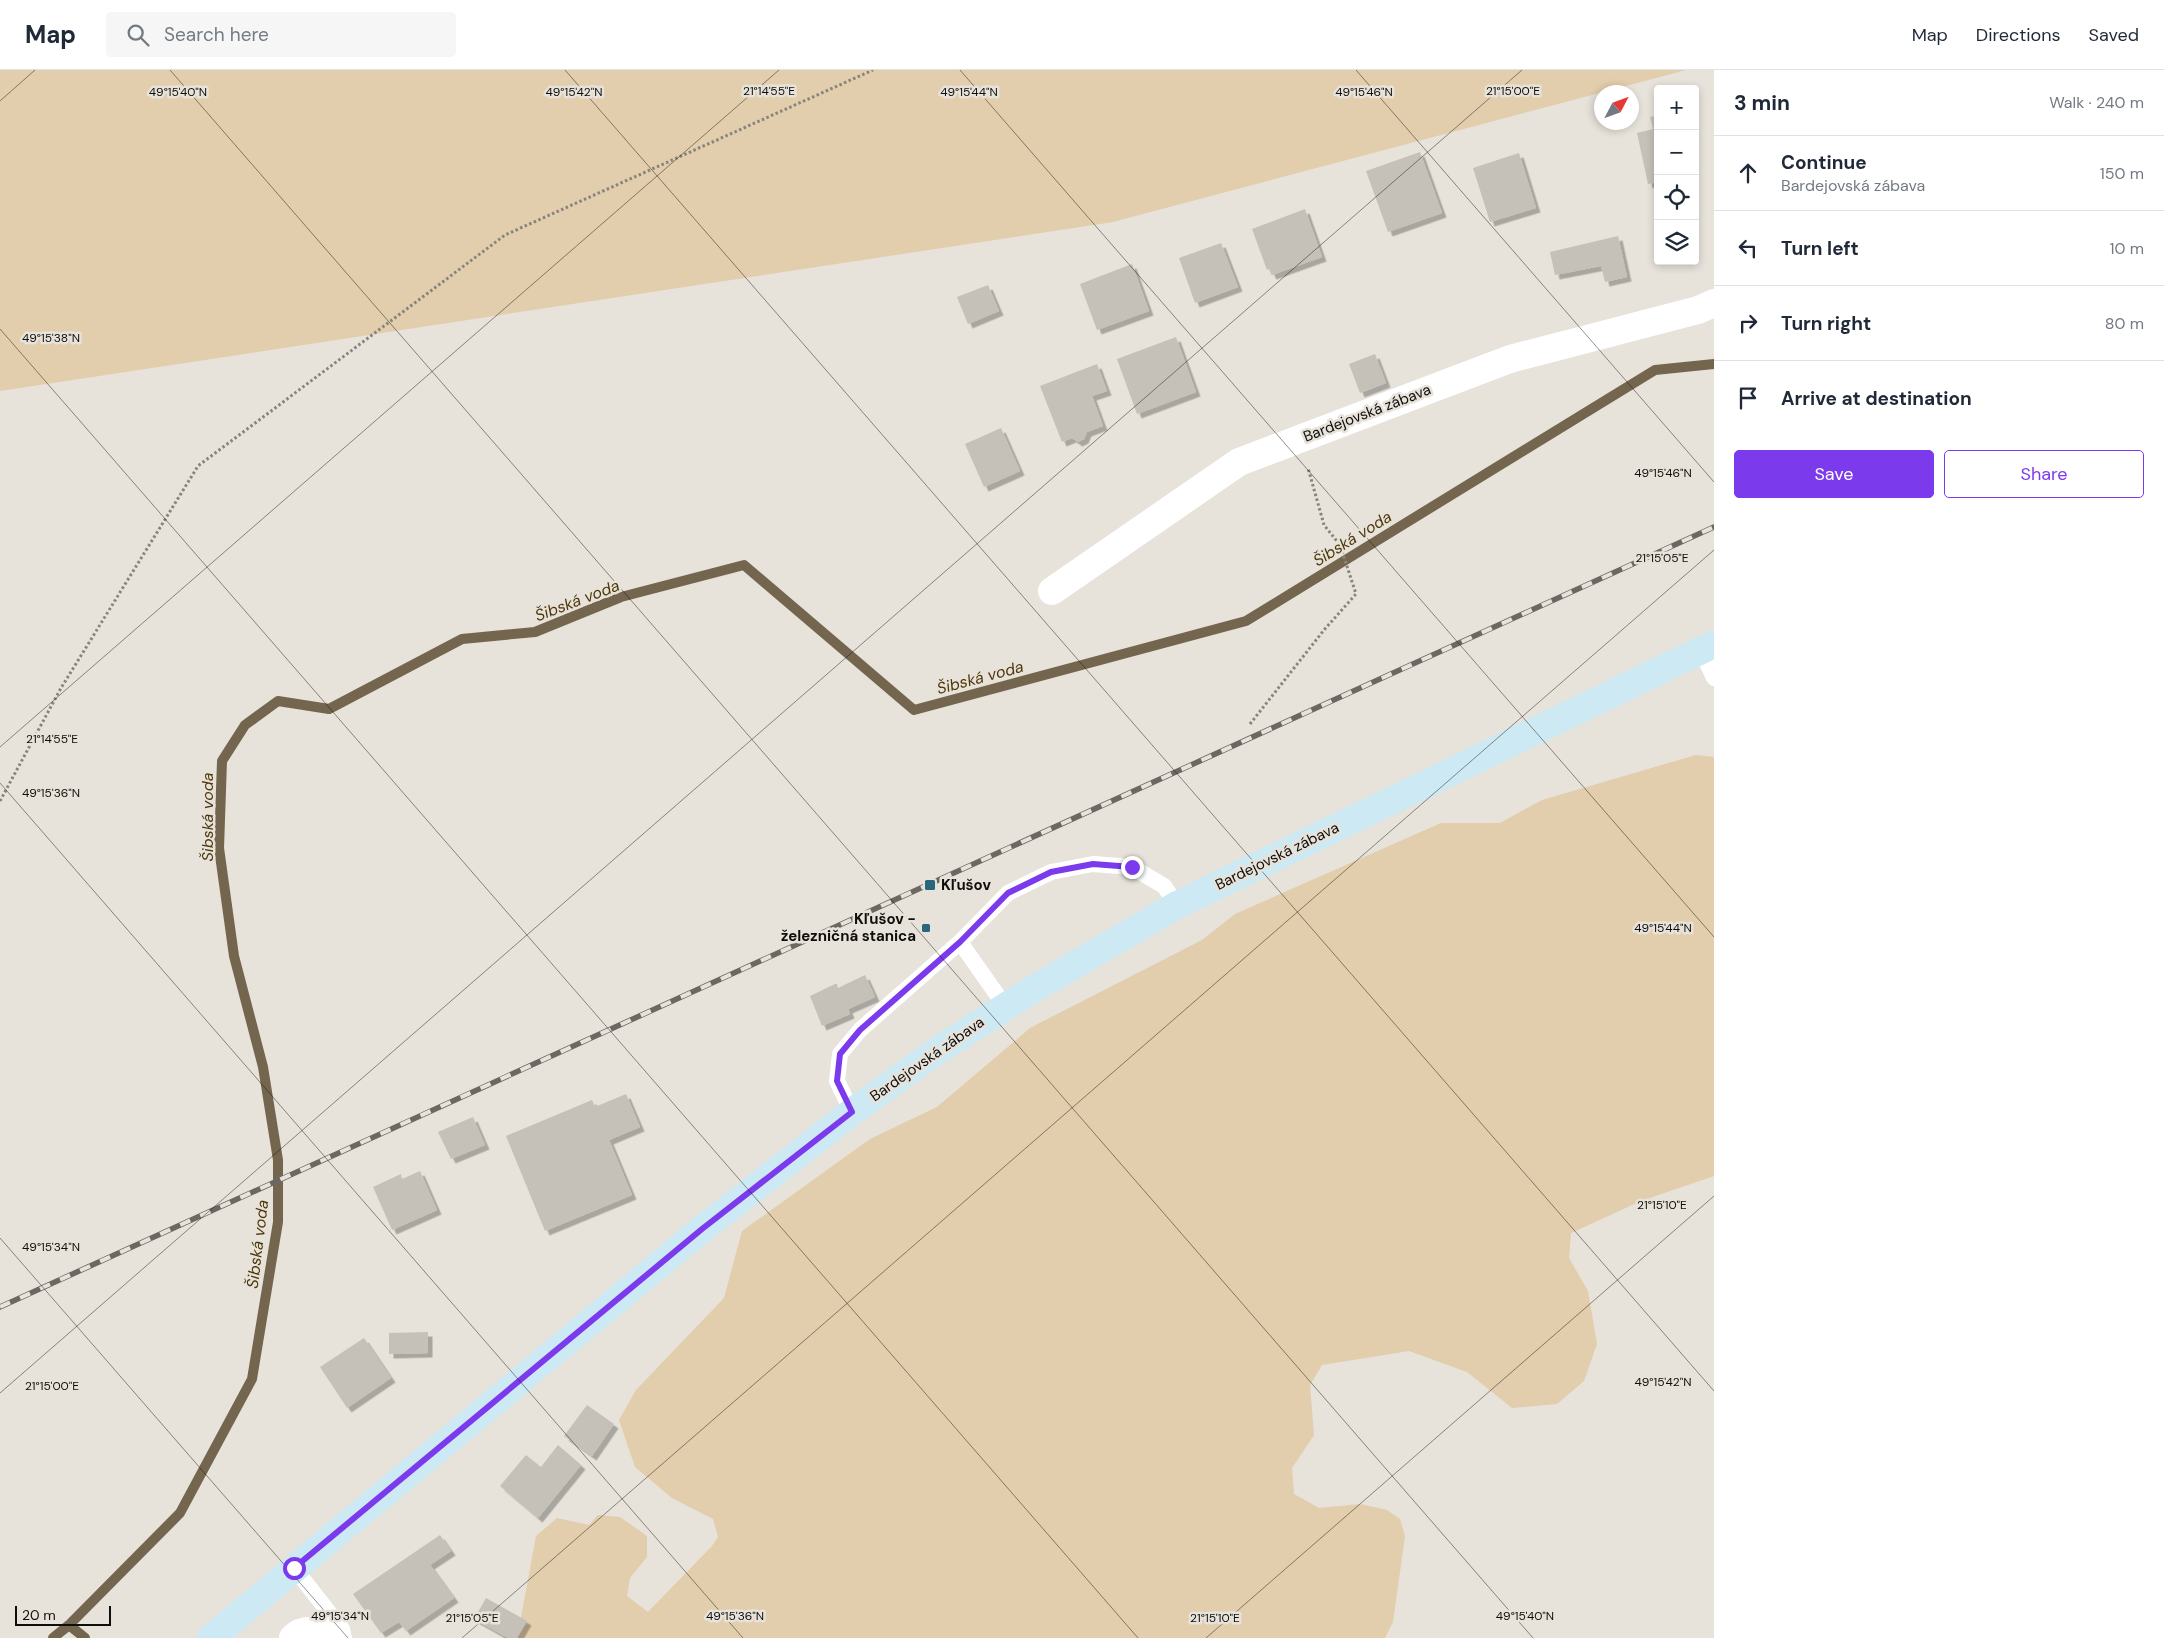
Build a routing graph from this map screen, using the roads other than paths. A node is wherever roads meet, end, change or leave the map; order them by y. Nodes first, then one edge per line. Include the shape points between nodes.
1 (1714, 303) edge
2 (1052, 591) dead end
3 (1707, 647) edge
4 (1714, 678) edge
5 (1177, 905) junction
6 (960, 942) junction
7 (1005, 1006) junction
8 (852, 1112) junction
9 (294, 1568) junction
10 (211, 1638) edge
11 (293, 1638) edge
12 (335, 1638) edge
13 (344, 1638) edge

1 - 2 street, Bardejovská zábava via 1698,310 1510,359 1239,462
3 - 4 lane
3 - 5 main road, Bardejovská zábava
5 - 6 lane via 1164,886 1132,867 1093,864 1051,872 1008,893
5 - 7 main road, Bardejovská zábava
6 - 7 lane
6 - 8 lane via 860,1030 840,1054 837,1081
7 - 8 main road, Bardejovská zábava
8 - 9 main road, Bardejovská zábava via 702,1229
9 - 10 main road, Bardejovská zábava
9 - 13 lane via 342,1629
11 - 12 street via 310,1630

